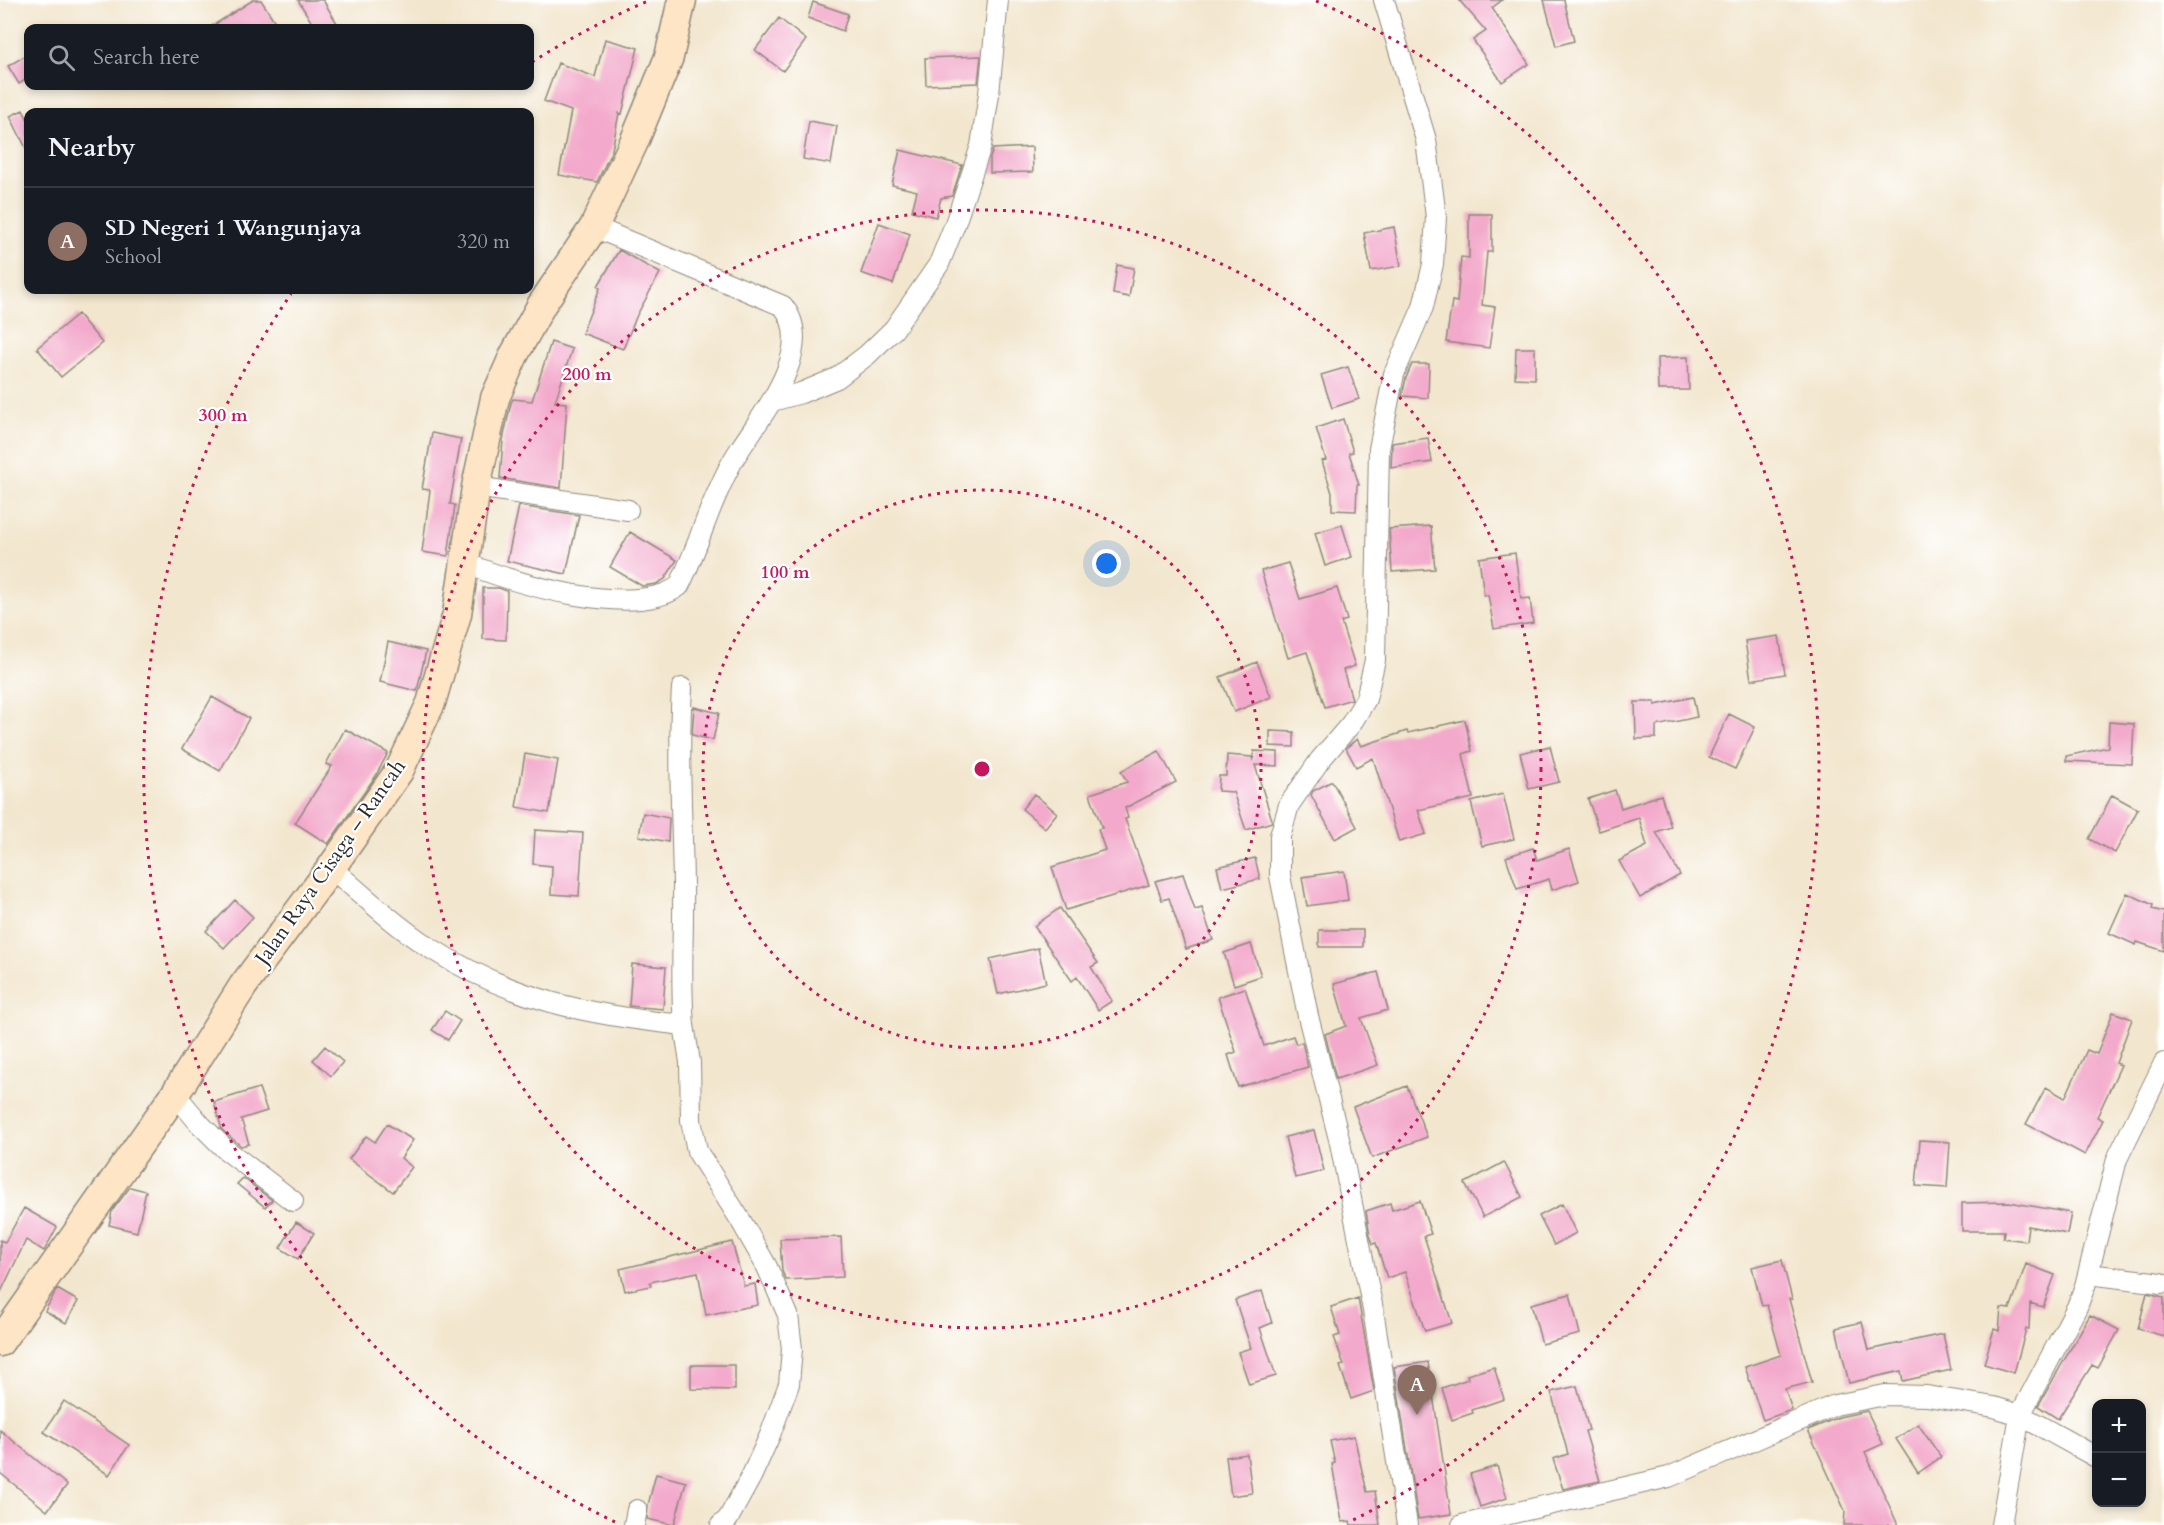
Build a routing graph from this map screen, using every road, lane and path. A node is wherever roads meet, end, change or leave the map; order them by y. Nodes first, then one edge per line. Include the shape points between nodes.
1 (682, 0) edge
2 (998, 0) edge
3 (1384, 0) edge
4 (594, 227) junction
5 (772, 401) junction
6 (476, 487) junction
7 (628, 510) dead end
8 (466, 563) junction
9 (682, 688) dead end
10 (331, 868) junction
11 (684, 1025) junction
12 (2164, 1063) edge
13 (175, 1094) junction
14 (293, 1201) dead end
15 (2089, 1274) junction
16 (2161, 1283) dead end
17 (0, 1342) edge
18 (2020, 1415) junction
19 (2092, 1454) edge
20 (721, 1525) edge
21 (1407, 1525) edge
22 (1462, 1525) edge
23 (2001, 1525) edge

1 - 4 main road, Jalan Raya Cisaga – Rancah via 669,57
2 - 5 street via 981,146 939,264 894,329 867,355 837,378
3 - 21 street via 1426,140 1436,217 1433,264 1423,307 1394,374 1379,448 1376,660 1366,699 1289,805 1280,836 1280,876 1373,1310
4 - 5 street via 783,306 795,328 792,352
4 - 6 main road, Jalan Raya Cisaga – Rancah via 514,355 495,398
5 - 8 street via 719,488 687,571 669,594 652,599 554,592
6 - 7 street
6 - 8 main road, Jalan Raya Cisaga – Rancah
8 - 10 main road, Jalan Raya Cisaga – Rancah via 458,614 431,703 399,771
9 - 11 street
10 - 11 street via 426,945 509,989 568,1008
10 - 13 main road, Jalan Raya Cisaga – Rancah via 243,986
11 - 20 street via 697,1151 766,1267 788,1315 792,1349 789,1384 770,1435 752,1475
12 - 15 street via 2117,1159
13 - 14 street via 225,1149
13 - 17 main road, Jalan Raya Cisaga – Rancah
15 - 16 street
15 - 18 street via 2077,1307
18 - 19 street
18 - 22 street via 1927,1396 1885,1395 1834,1404 1669,1477
18 - 23 street

